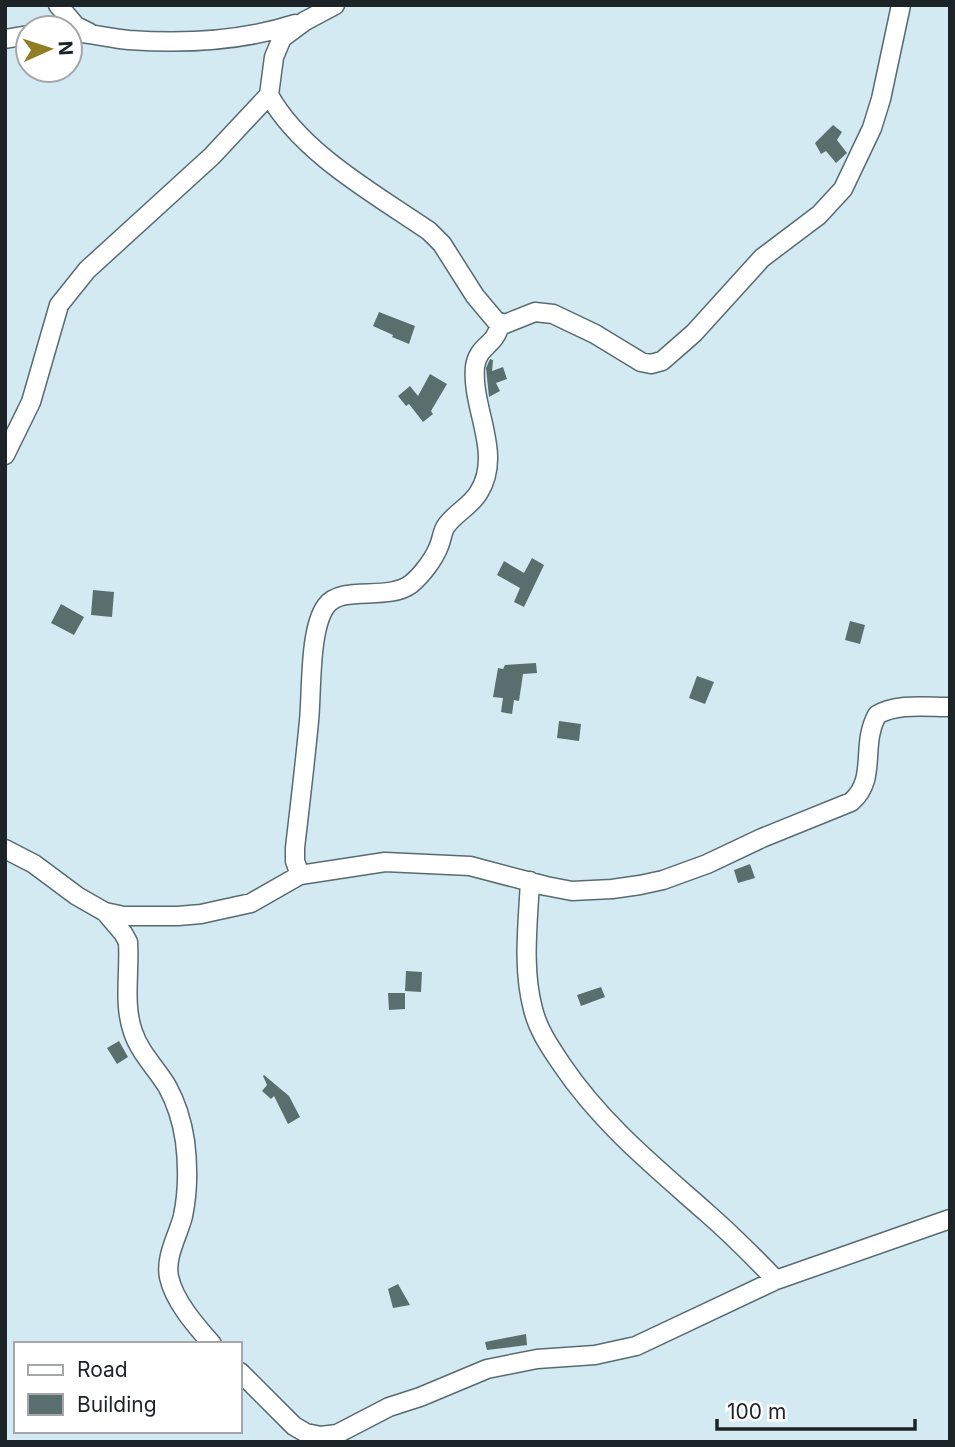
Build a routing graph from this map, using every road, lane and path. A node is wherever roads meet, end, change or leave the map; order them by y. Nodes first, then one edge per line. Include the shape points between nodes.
1 (58, 5) edge
2 (335, 5) edge
3 (901, 5) edge
4 (305, 21) junction
5 (84, 33) edge
6 (90, 33) junction
7 (269, 95) junction
8 (500, 323) junction
9 (5, 455) edge
10 (950, 707) edge
11 (5, 849) edge
12 (300, 875) junction
13 (530, 881) junction
14 (105, 912) junction
15 (950, 1219) edge
16 (776, 1280) junction
17 (210, 1342) edge
18 (242, 1374) edge

1 - 6 street via 76,26
2 - 4 street
3 - 8 street via 875,118 843,189 819,215 762,258 670,355 657,364 641,362 553,314 535,312
4 - 6 street via 249,36 210,39 147,41
4 - 7 street via 279,43
5 - 6 street
7 - 8 street via 307,144 429,231
7 - 9 street via 212,156 88,270 59,305 31,402
8 - 12 street via 498,335 480,352 476,364 488,451 481,490 448,523 435,554 412,583 383,594 337,598 320,617 295,848
10 - 13 street via 897,707 877,715 867,740 866,784 851,802 707,864 663,880 612,889 572,891
11 - 14 street
12 - 13 street via 372,863 416,862 470,866
12 - 14 street via 231,909 178,916
13 - 16 street via 529,992 538,1025 550,1046 607,1123
14 - 17 street via 128,942 127,1007 134,1035 181,1116 186,1196 169,1275 173,1290
15 - 16 street
16 - 18 street via 636,1346 487,1369 389,1407 337,1434 314,1435 294,1426

